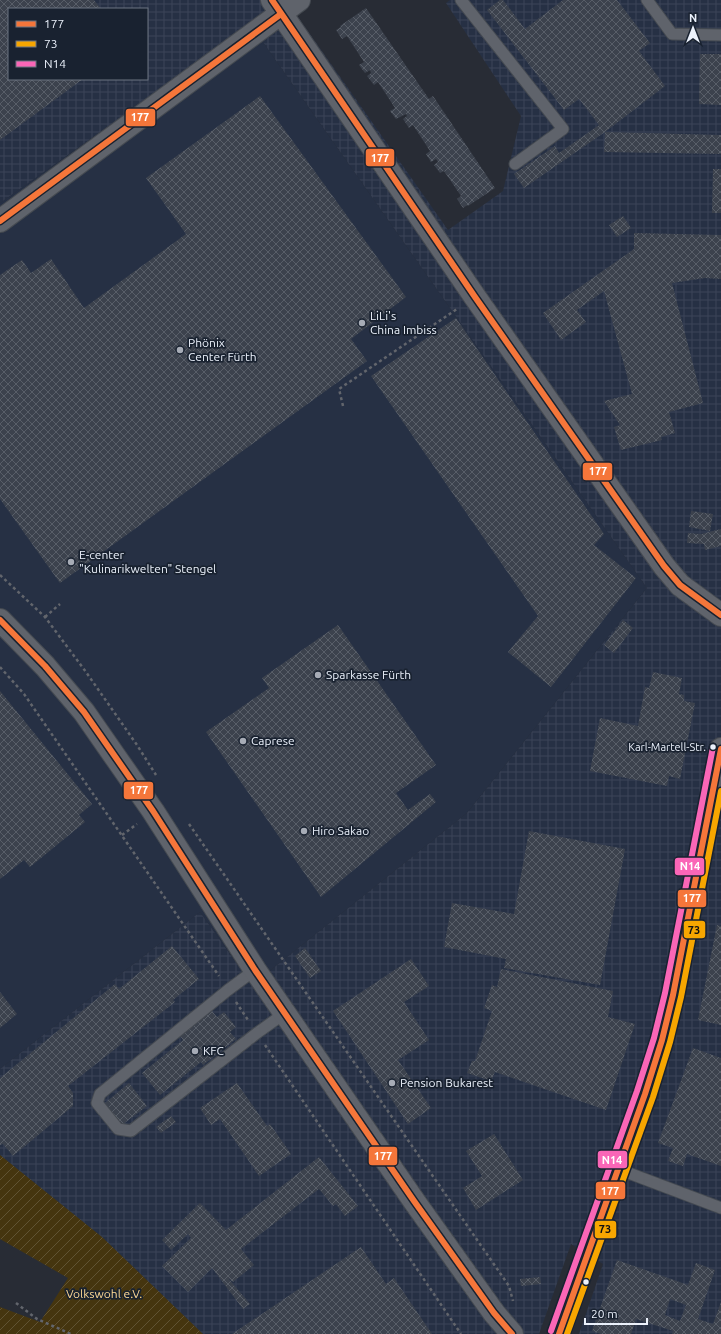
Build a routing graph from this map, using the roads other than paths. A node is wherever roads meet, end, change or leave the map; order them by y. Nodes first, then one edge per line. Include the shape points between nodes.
1 (299, 0) edge
2 (461, 0) edge
3 (647, 0) edge
4 (276, 7) edge
5 (721, 35) edge
6 (515, 164) dead end
7 (0, 221) edge
8 (721, 615) edge
9 (0, 620) edge
10 (721, 748) edge
11 (255, 970) junction
12 (285, 1013) junction
13 (618, 1169) junction
14 (721, 1208) edge
15 (512, 1334) edge
16 (559, 1334) edge

1 - 4 street
2 - 6 lane via 563,129
3 - 5 lane via 672,34
4 - 7 street
4 - 8 street via 664,566 680,585
9 - 11 street via 45,666 88,718 153,811
10 - 13 street via 667,1022 657,1059
11 - 12 street
11 - 12 lane via 100,1094 97,1103 118,1129 131,1132
12 - 15 street via 414,1201
13 - 14 lane
13 - 16 street

